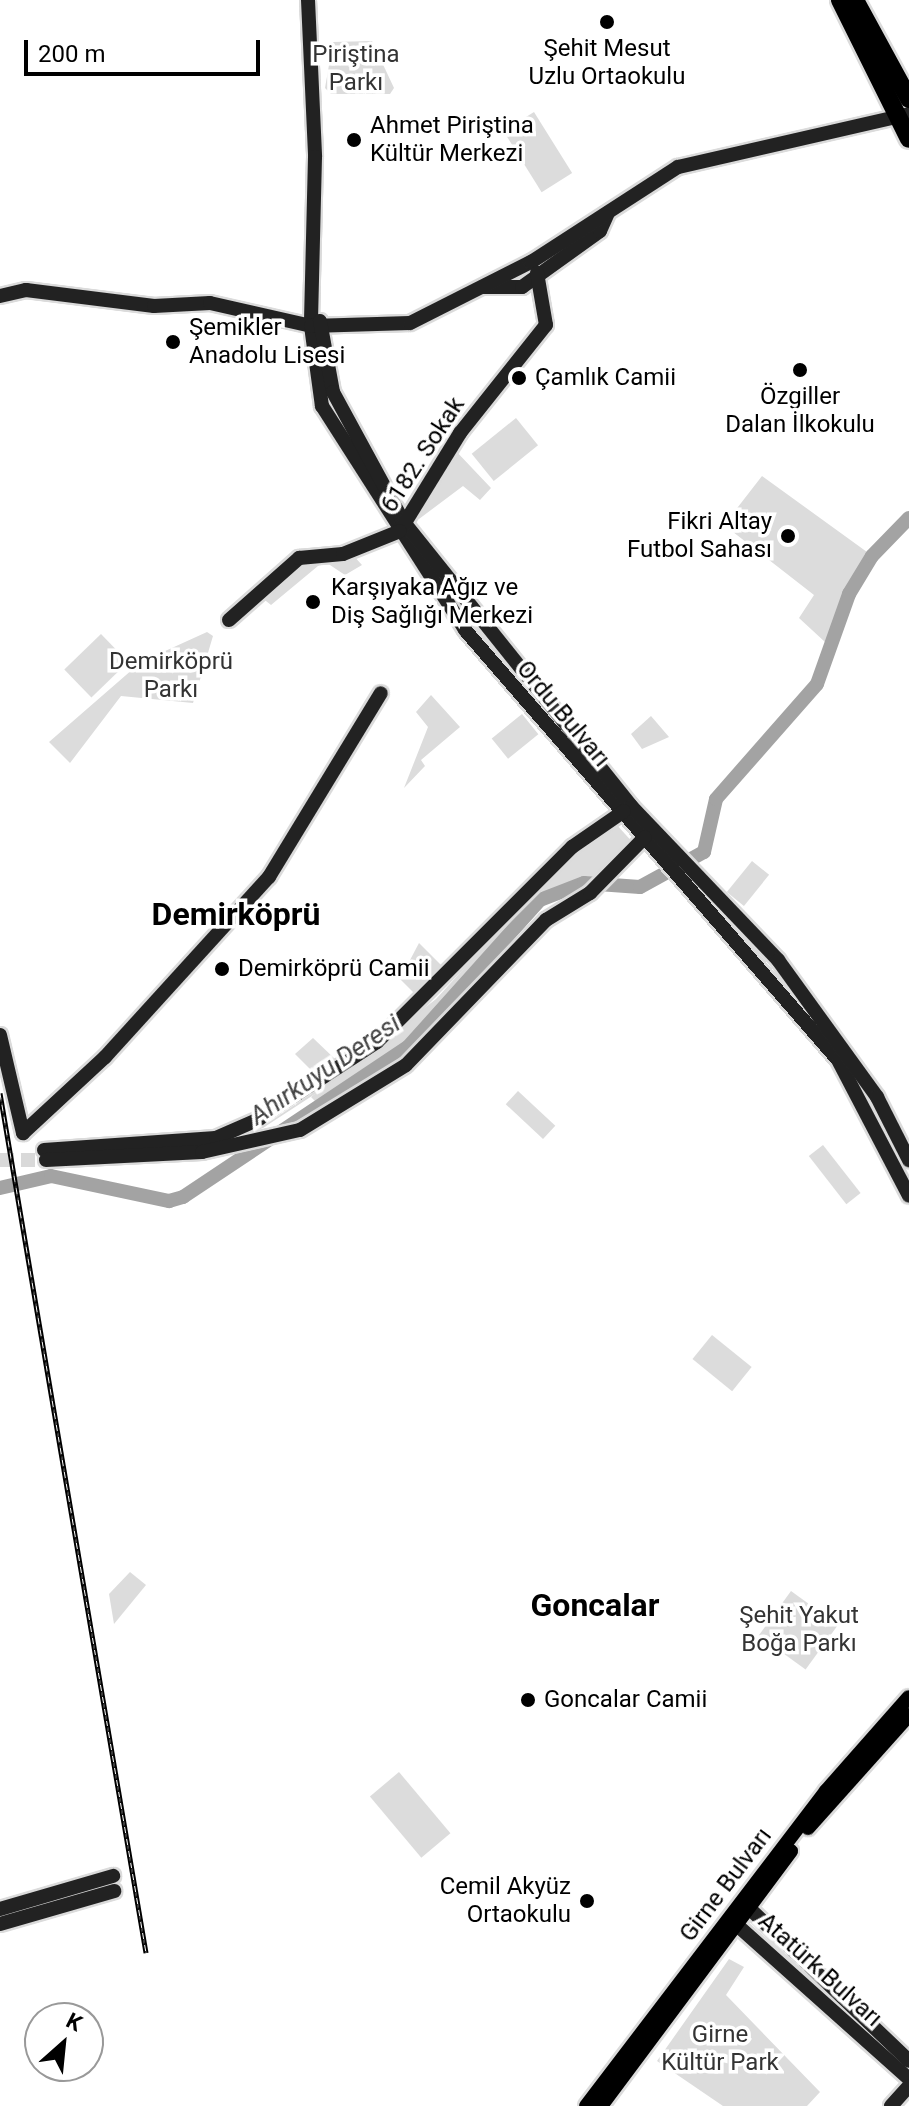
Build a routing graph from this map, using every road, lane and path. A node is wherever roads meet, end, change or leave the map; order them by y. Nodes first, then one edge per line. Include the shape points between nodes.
1 (308, 0) edge
2 (840, 0) edge
3 (855, 0) edge
4 (909, 99) edge
5 (904, 117) edge
6 (909, 139) edge
7 (315, 157) junction
8 (608, 212) junction
9 (537, 273) junction
10 (476, 287) junction
11 (0, 296) edge
12 (315, 324) junction
13 (402, 526) junction
14 (229, 620) dead end
15 (381, 693) dead end
16 (625, 810) junction
17 (652, 829) junction
18 (642, 841) junction
19 (0, 1035) edge
20 (909, 1160) edge
21 (909, 1196) edge
22 (909, 1697) edge
23 (907, 1722) edge
24 (743, 1907) junction
25 (0, 1909) edge
26 (0, 1924) edge
27 (738, 1926) junction
28 (909, 2061) edge
29 (909, 2079) edge
30 (909, 2086) edge
31 (586, 2106) edge
32 (601, 2106) edge
33 (891, 2106) edge

1 - 7 main road, Ordu Bulvarı
2 - 5 highway
3 - 4 highway
5 - 6 highway
5 - 8 main road via 693,162
7 - 12 main road, Ordu Bulvarı
7 - 12 main road, Ordu Bulvarı via 321,173
8 - 9 main road via 600,231
8 - 10 main road
9 - 10 main road via 522,287
9 - 13 main road, 6182. Sokak via 546,325
10 - 12 main road via 410,323
11 - 12 main road via 26,290 154,306 210,303
12 - 13 main road, Ordu Bulvarı via 322,406
13 - 14 main road, 6182. Sokak via 343,554 299,558
13 - 16 main road, Ordu Bulvarı
15 - 19 main road via 269,877 105,1057 23,1133
16 - 17 main road, Ordu Bulvarı
16 - 18 main road, Ordu Bulvarı
16 - 18 main road via 572,847 377,1042 297,1093 216,1138 45,1155 235,1147 284,1138 406,1065 546,920 590,893
17 - 18 main road
17 - 20 main road, Ordu Bulvarı via 789,975 877,1097
18 - 21 main road, Ordu Bulvarı via 838,1060
22 - 24 main road, Girne Bulvarı
23 - 24 main road, Girne Bulvarı
24 - 27 main road
24 - 28 main road, Atatürk Bulvarı
24 - 31 main road, Girne Bulvarı
25 - 26 main road via 114,1884
27 - 29 main road, Atatürk Bulvarı
27 - 32 main road, Girne Bulvarı
30 - 33 main road

